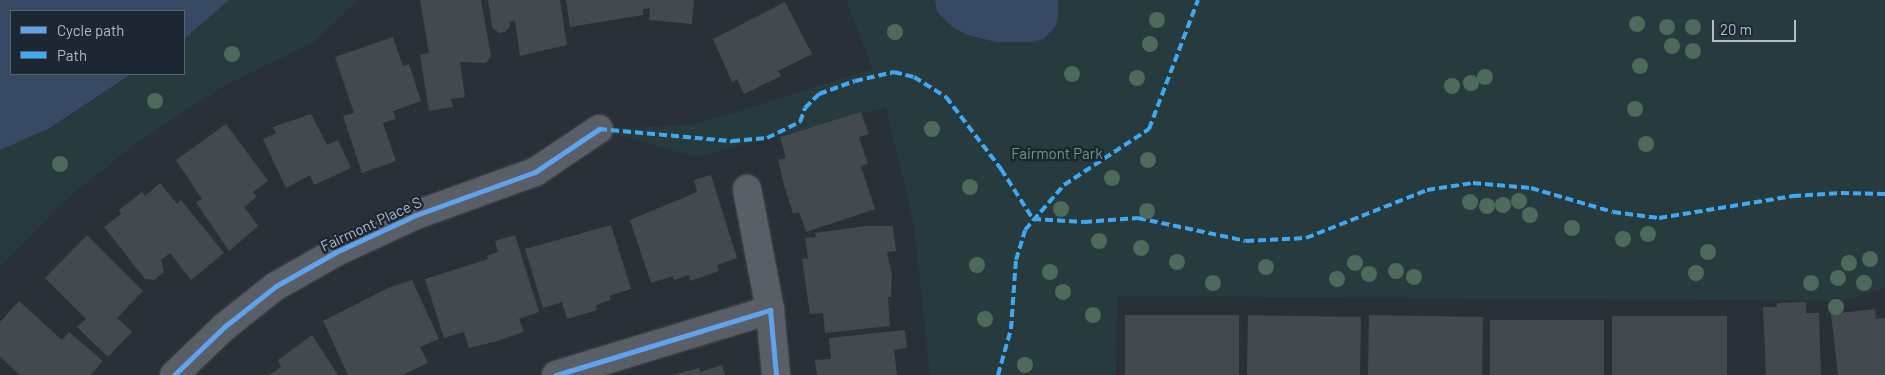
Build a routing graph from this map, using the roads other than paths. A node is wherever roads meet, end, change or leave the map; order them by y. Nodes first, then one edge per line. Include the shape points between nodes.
1 (599, 130) dead end
2 (747, 189) dead end
3 (770, 310) junction
4 (174, 375) edge
5 (556, 375) edge
6 (776, 375) edge

1 - 4 street, Fairmont Place S via 535,172 416,215 336,252 276,286 224,327
2 - 3 street
3 - 5 street
3 - 6 street

